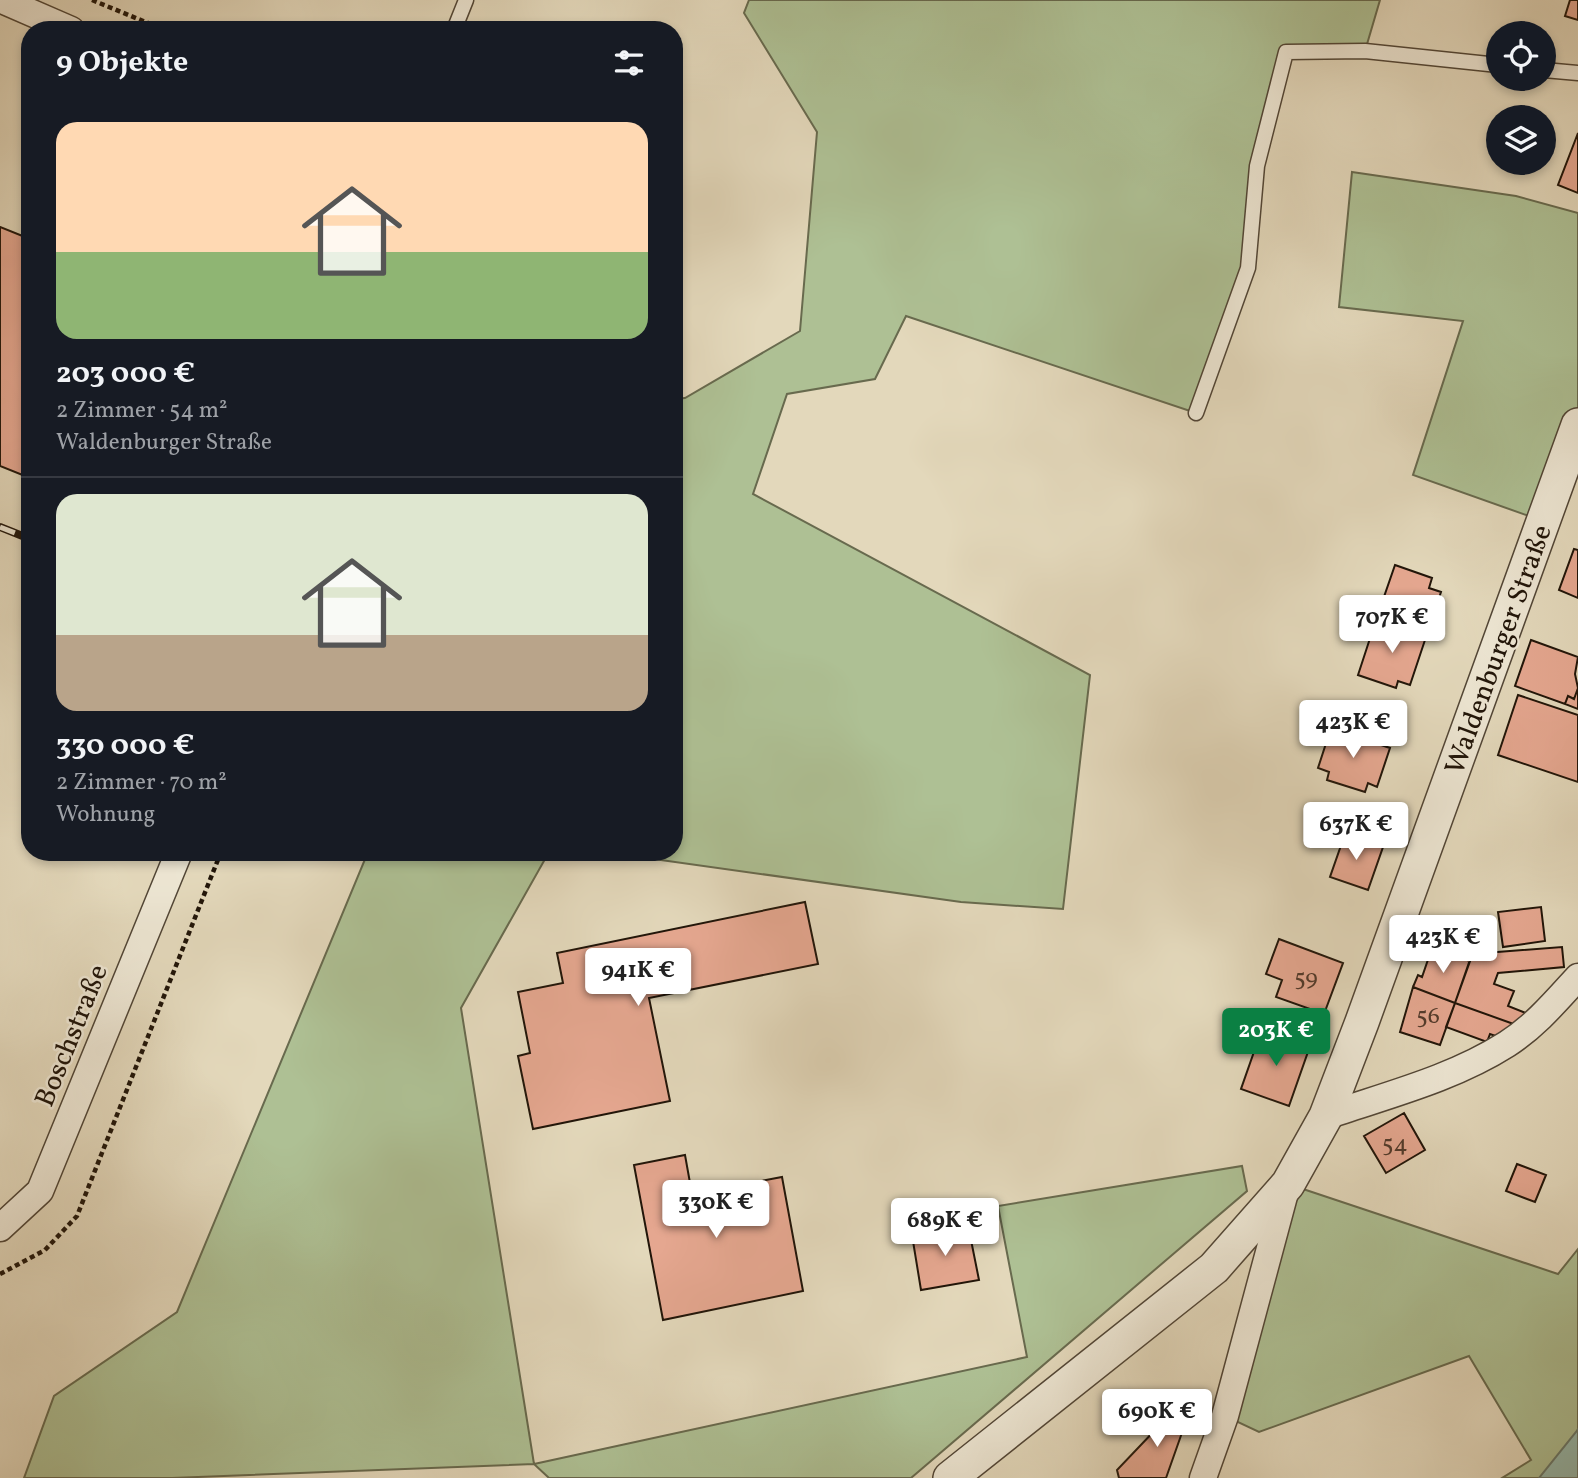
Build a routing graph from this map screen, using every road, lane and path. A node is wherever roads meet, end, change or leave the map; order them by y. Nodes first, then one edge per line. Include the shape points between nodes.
1 (2, 0) edge
2 (92, 0) edge
3 (466, 0) edge
4 (50, 21) edge
5 (143, 21) edge
6 (458, 21) edge
7 (1486, 64) edge
8 (1556, 71) edge
9 (1578, 74) edge
10 (1196, 413) dead end
11 (1578, 425) edge
12 (175, 861) edge
13 (217, 861) edge
14 (1578, 977) edge
15 (1326, 1115) junction
16 (1287, 1184) junction
17 (0, 1228) edge
18 (0, 1274) edge
19 (950, 1478) edge
20 (1203, 1478) edge

1 - 4 street
2 - 5 path
3 - 6 lane
7 - 10 lane via 1364,51 1286,52 1257,166 1248,268
8 - 9 lane
11 - 15 street, Waldenburger Straße
12 - 17 street, Boschstraße via 40,1191
13 - 18 path via 77,1216 45,1250
14 - 15 street via 1545,1014 1509,1043 1459,1071
15 - 16 street, Waldenburger Straße
16 - 19 street, Waldenburger Straße via 1214,1268
16 - 20 street, Waldenburger Straße via 1228,1404

